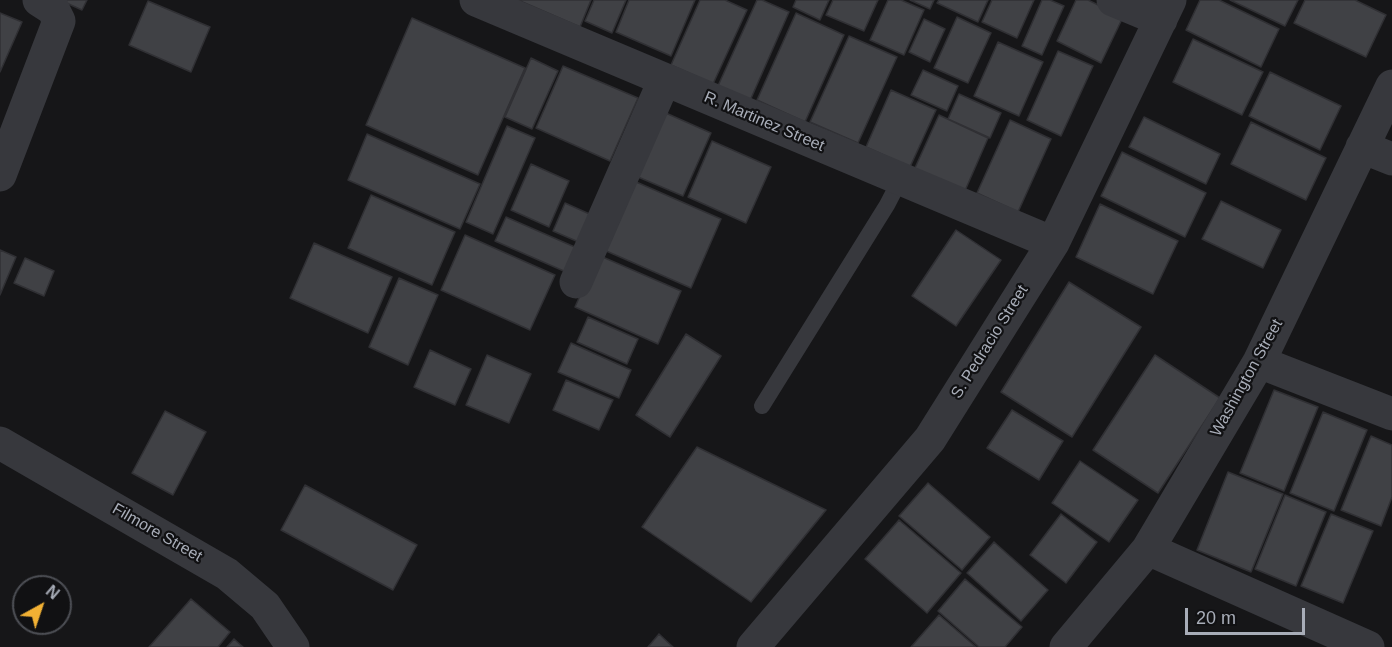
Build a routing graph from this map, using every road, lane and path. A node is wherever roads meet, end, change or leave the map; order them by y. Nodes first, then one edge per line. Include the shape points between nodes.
1 (39, 0) edge
2 (476, 0) edge
3 (1113, 0) edge
4 (1166, 10) edge
5 (664, 81) junction
6 (1392, 86) edge
7 (1362, 147) junction
8 (1392, 159) edge
9 (0, 175) edge
10 (900, 180) junction
11 (1053, 243) junction
12 (576, 282) dead end
13 (1259, 362) junction
14 (762, 406) dead end
15 (1392, 414) edge
16 (0, 443) edge
17 (1148, 549) junction
18 (293, 647) edge
19 (753, 647) edge
20 (1066, 647) edge
21 (1366, 647) edge

1 - 9 street via 53,9 59,21
2 - 5 street, R. Martinez Street
3 - 4 street
4 - 11 street, S. Pedracio Street
5 - 10 street, R. Martinez Street
5 - 12 street
6 - 7 street, Washington Street
7 - 8 street
7 - 13 street, Washington Street
10 - 11 street, R. Martinez Street
10 - 14 lane
11 - 19 street, S. Pedracio Street via 930,439
13 - 15 street
13 - 17 street, Washington Street
16 - 18 street, Filmore Street via 227,574 265,606
17 - 20 street, Washington Street
17 - 21 street

